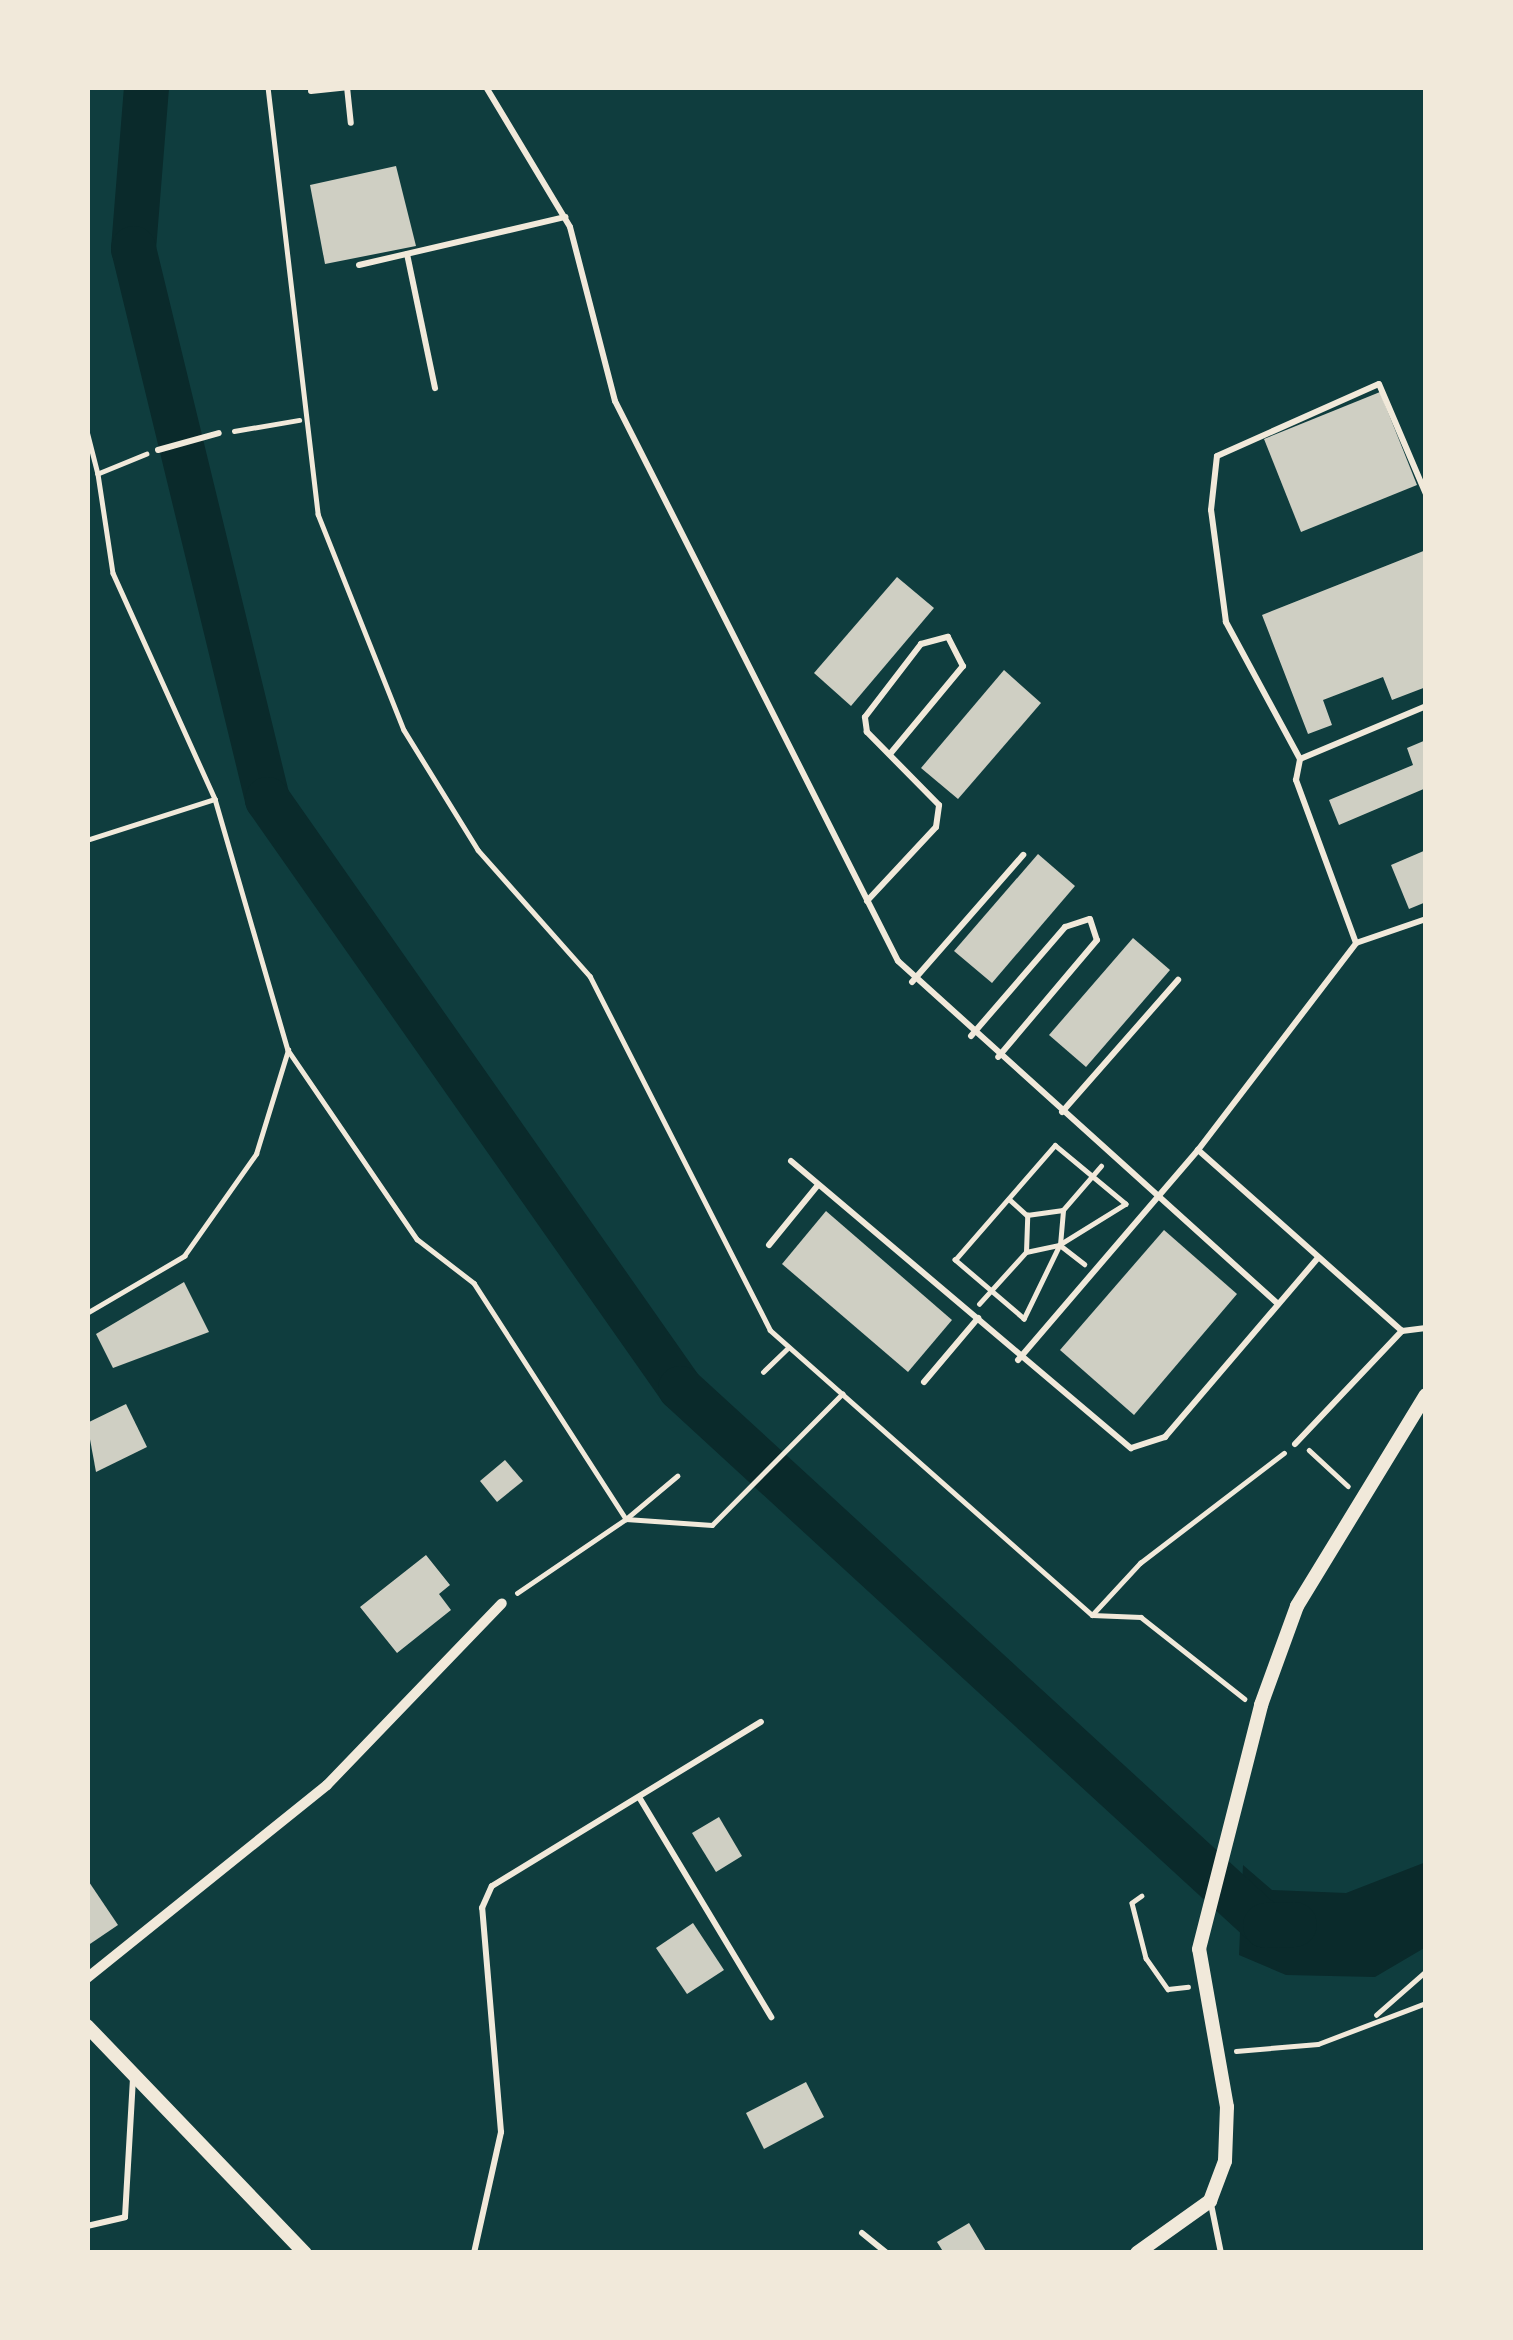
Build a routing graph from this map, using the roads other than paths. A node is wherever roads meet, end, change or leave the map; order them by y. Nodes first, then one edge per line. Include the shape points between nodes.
1 (348, 87) edge
2 (486, 87) edge
3 (311, 91) dead end
4 (351, 123) dead end
5 (565, 217) junction
6 (407, 254) junction
7 (359, 265) dead end
8 (435, 388) dead end
9 (219, 433) road end
10 (158, 450) road end
11 (1426, 494) edge
12 (1426, 706) edge
13 (890, 754) junction
14 (1300, 759) junction
15 (1023, 855) dead end
16 (867, 901) junction
17 (1426, 919) edge
18 (1356, 943) junction
19 (1178, 980) dead end
20 (912, 982) junction
21 (971, 1036) junction
22 (997, 1058) junction
23 (1062, 1112) junction
24 (1198, 1150) junction
25 (791, 1161) dead end
26 (818, 1185) junction
27 (1159, 1196) junction
28 (769, 1245) dead end
29 (1318, 1258) junction
30 (1278, 1304) junction
31 (975, 1316) junction
32 (1426, 1328) edge
33 (1402, 1331) junction
34 (1020, 1358) junction
35 (924, 1382) dead end
36 (1426, 1395) edge
37 (1295, 1444) road end
38 (502, 1603) road end
39 (761, 1722) dead end
40 (639, 1797) junction
41 (87, 1978) edge
42 (771, 2017) dead end
43 (87, 2026) edge
44 (134, 2074) junction
45 (1210, 2200) junction
46 (87, 2226) edge
47 (862, 2234) dead end
48 (305, 2253) edge
49 (475, 2253) edge
50 (887, 2253) edge
51 (1137, 2253) edge
52 (1221, 2253) edge

1 - 3 lane
1 - 4 lane
2 - 5 lane
5 - 6 lane
5 - 16 lane via 615,401
6 - 7 lane
6 - 8 lane
9 - 10 lane
11 - 14 lane via 1379,384 1217,456 1211,510 1226,622
12 - 14 lane
13 - 13 lane via 867,732 868,709 927,639 948,637 963,666
13 - 16 lane via 936,797 939,818
14 - 18 lane via 1296,780
15 - 20 lane
16 - 20 lane
17 - 18 lane
18 - 24 lane
19 - 23 lane
20 - 21 lane
21 - 22 lane
21 - 22 lane via 1065,926 1090,919 1097,940
22 - 23 lane
23 - 27 lane
24 - 27 lane
24 - 29 lane
25 - 26 lane
26 - 28 lane
26 - 31 lane
27 - 30 lane
27 - 34 lane
29 - 30 lane
29 - 33 lane
30 - 34 lane via 1148,1448 1131,1448
31 - 34 lane
31 - 35 lane
32 - 33 lane
33 - 37 lane
36 - 45 street via 1297,1606 1224,1836 1199,1948 1226,2143
38 - 41 street via 327,1785
39 - 40 lane
40 - 42 lane
40 - 49 lane via 492,1886 482,1908 501,2132
43 - 44 street
44 - 46 lane via 125,2217
44 - 48 street
45 - 51 street
45 - 52 lane
47 - 50 lane

